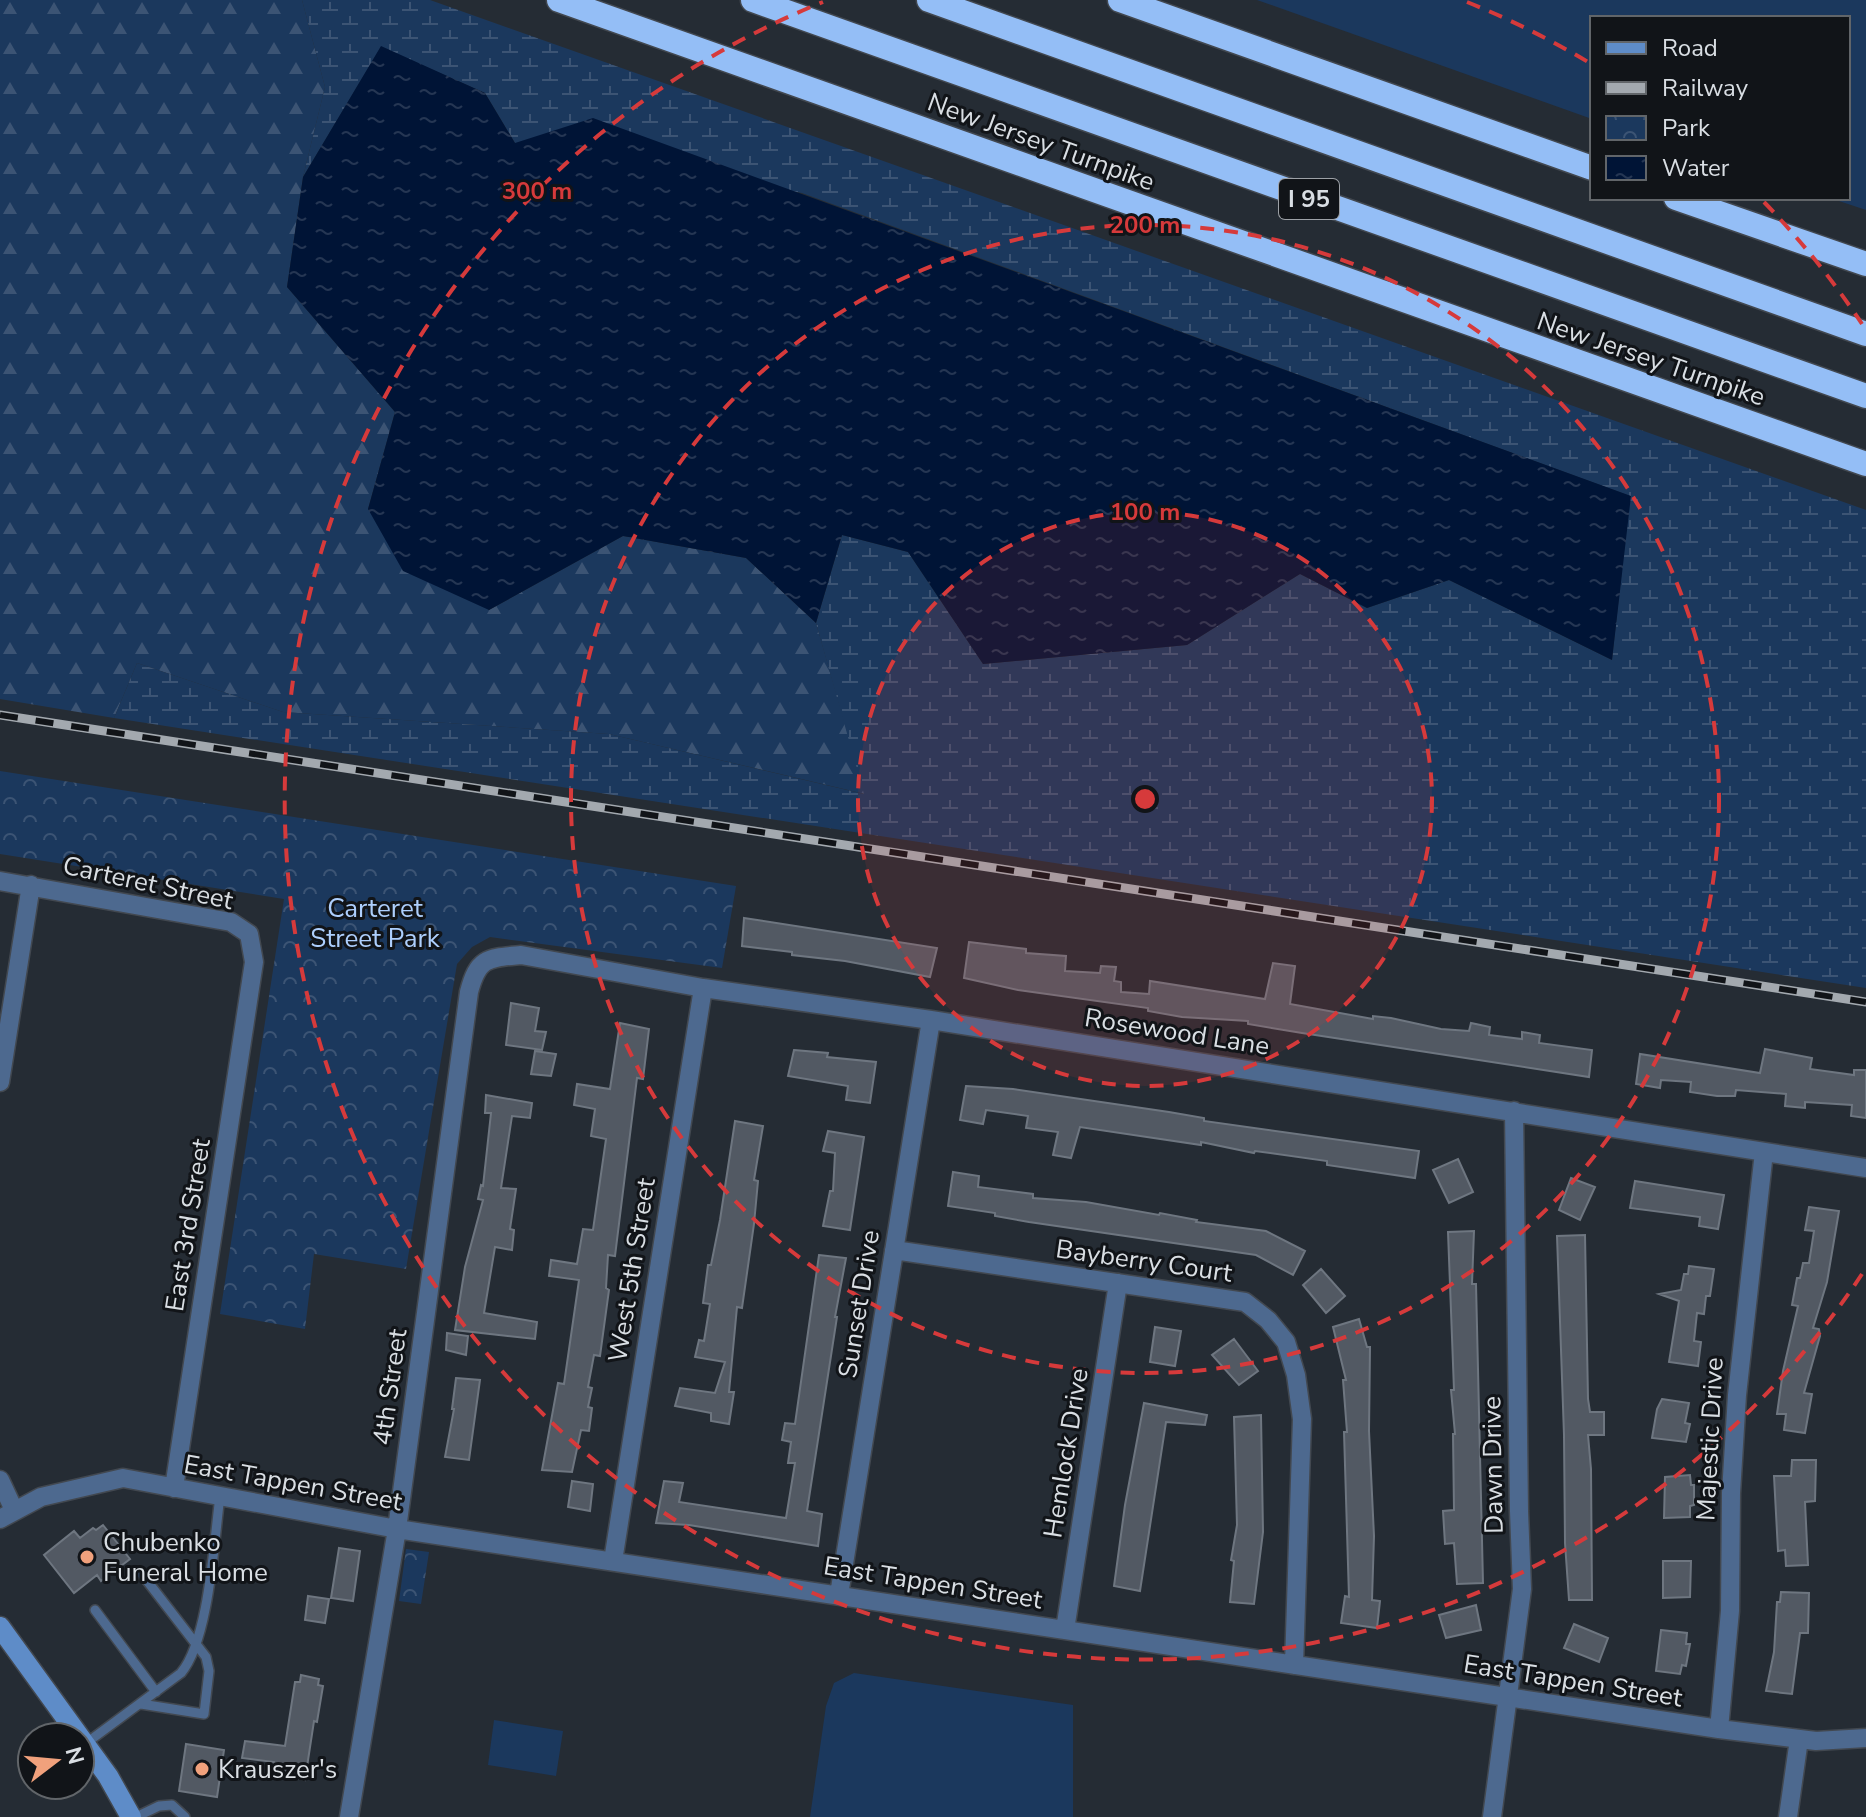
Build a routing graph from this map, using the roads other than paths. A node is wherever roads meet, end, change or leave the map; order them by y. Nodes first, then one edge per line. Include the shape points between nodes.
1 (559, 0) edge
2 (753, 0) edge
3 (929, 0) edge
4 (1120, 0) edge
5 (1590, 167) edge
6 (1682, 200) edge
7 (1866, 264) edge
8 (1866, 334) edge
9 (1866, 396) edge
10 (1866, 464) edge
11 (0, 881) edge
12 (31, 885) junction
13 (481, 965) joint
14 (253, 969) joint
15 (703, 988) junction
16 (931, 1020) junction
17 (0, 1082) edge
18 (1514, 1111) junction
19 (1764, 1152) junction
20 (1866, 1168) edge
21 (894, 1250) junction
22 (1118, 1283) junction
23 (0, 1480) edge
24 (174, 1488) junction
25 (220, 1496) junction
26 (7, 1514) edge
27 (397, 1529) junction
28 (613, 1561) junction
29 (141, 1573) dead end
30 (839, 1595) junction
31 (95, 1610) dead end
32 (0, 1627) edge
33 (1065, 1630) junction
34 (197, 1645) junction
35 (1294, 1665) junction
36 (156, 1692) junction
37 (1509, 1697) junction
38 (141, 1704) junction
39 (68, 1721) edge
40 (1719, 1729) junction
41 (96, 1736) edge
42 (1866, 1738) edge
43 (1799, 1739) junction
44 (96, 1761) edge
45 (133, 1817) edge
46 (185, 1817) edge
47 (349, 1817) edge
48 (1492, 1817) edge
49 (1788, 1817) edge

1 - 10 highway, New Jersey Turnpike / I 95
2 - 9 highway, New Jersey Turnpike / I 95
3 - 8 highway, I 95
4 - 5 highway
6 - 7 highway
11 - 12 street, Carteret Street
12 - 14 street, Carteret Street via 231,922 249,934
12 - 17 street
13 - 15 street, Rosewood Lane via 491,957 521,955
13 - 27 street, 4th Street via 469,992
14 - 24 street, East 3rd Street
15 - 16 street, Rosewood Lane
15 - 28 street, West 5th Street
16 - 18 street, Rosewood Lane
16 - 21 street, Sunset Drive
18 - 19 street, Rosewood Lane
18 - 37 street, Dawn Drive via 1522,1589
19 - 20 street, Rosewood Lane
19 - 40 street, Majestic Drive via 1737,1395 1730,1611
21 - 22 street, Bayberry Court
21 - 30 street, Sunset Drive
22 - 33 street, Hemlock Drive
22 - 35 street, Bayberry Court via 1245,1302 1286,1342 1302,1419
23 - 26 street
24 - 25 street, East Tappen Street
24 - 26 street, East Tappen Street via 123,1478 41,1497
25 - 27 street, East Tappen Street
25 - 34 lane
27 - 28 street, East Tappen Street
27 - 47 street, 4th Street
28 - 30 street, East Tappen Street
29 - 34 lane
30 - 33 street, East Tappen Street
31 - 36 lane
32 - 39 street
33 - 35 street, East Tappen Street
34 - 36 lane via 191,1662
34 - 38 lane via 209,1671 204,1714
35 - 37 street, East Tappen Street
36 - 38 lane
37 - 40 street, East Tappen Street
37 - 48 street, Dawn Drive
38 - 41 lane
40 - 43 street, East Tappen Street
42 - 43 street, East Tappen Street
43 - 49 street
44 - 45 street
45 - 46 lane via 172,1805

